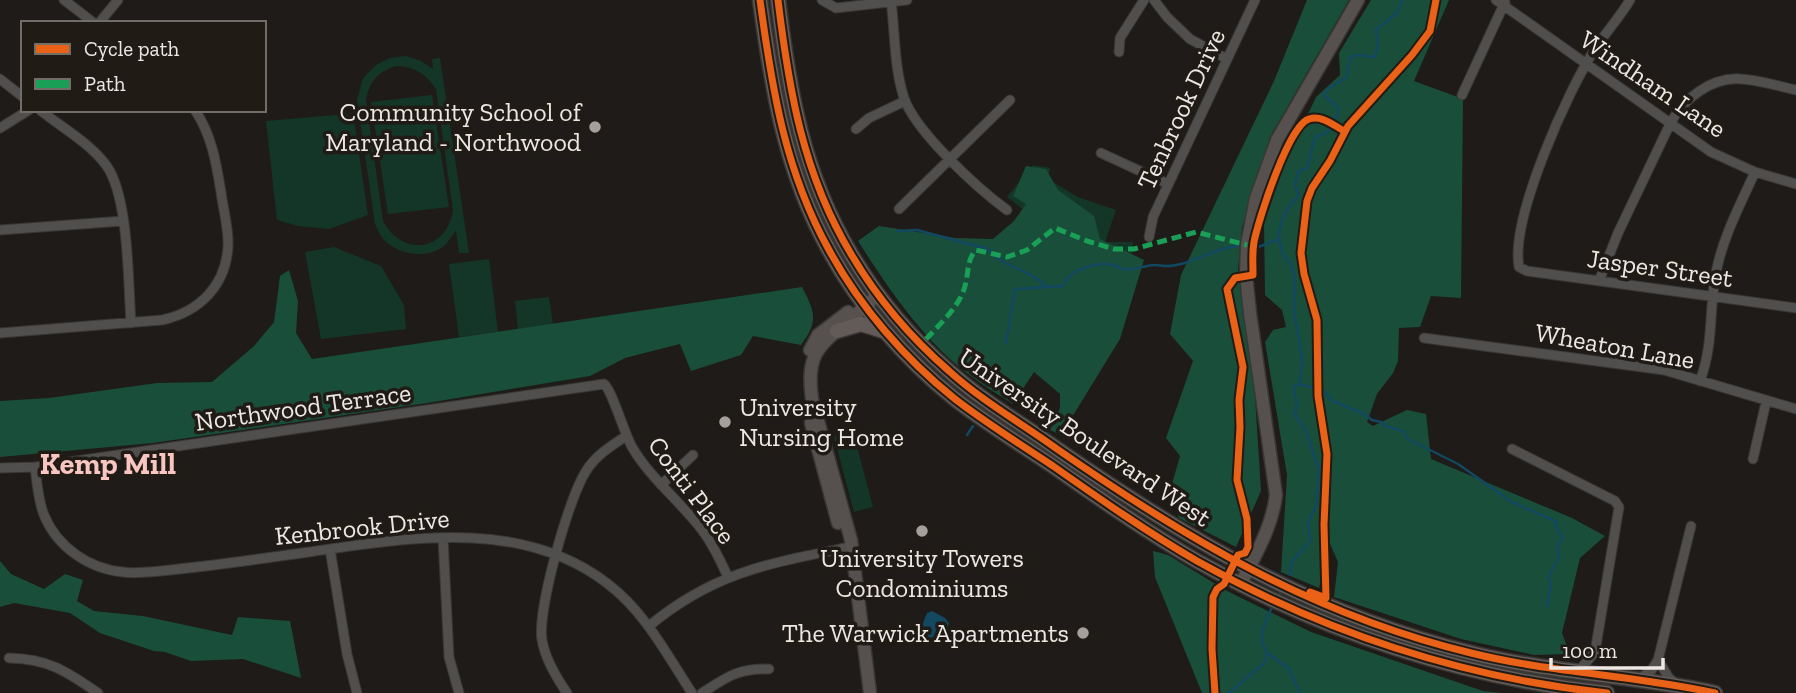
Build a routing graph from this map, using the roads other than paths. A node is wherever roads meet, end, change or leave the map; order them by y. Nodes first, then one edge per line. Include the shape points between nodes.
1 (64, 0) edge
2 (118, 0) edge
3 (760, 0) edge
4 (778, 0) edge
5 (822, 0) edge
6 (907, 0) edge
7 (1144, 0) edge
8 (1154, 0) edge
9 (1255, 0) edge
10 (1358, 0) edge
11 (1630, 0) edge
12 (891, 1) edge
13 (1502, 2) edge
14 (93, 21) edge
15 (98, 21) edge
16 (1119, 51) dead end
17 (1227, 58) junction
18 (1587, 65) junction
19 (787, 77) junction
20 (0, 79) edge
21 (1796, 90) edge
22 (21, 95) edge
23 (1462, 95) dead end
24 (1010, 100) dead end
25 (905, 101) junction
26 (26, 112) edge
27 (43, 112) edge
28 (196, 112) edge
29 (1670, 124) junction
30 (0, 128) edge
31 (856, 129) dead end
32 (785, 144) junction
33 (1101, 153) dead end
34 (951, 158) junction
35 (793, 168) junction
36 (1755, 172) junction
37 (1168, 184) junction
38 (1796, 184) edge
39 (900, 209) dead end
40 (1007, 210) dead end
41 (123, 221) junction
42 (0, 230) edge
43 (842, 237) junction
44 (1149, 237) dead end
45 (1599, 281) junction
46 (878, 295) junction
47 (1714, 298) junction
48 (864, 306) junction
49 (1796, 308) edge
50 (131, 323) junction
51 (837, 331) junction
52 (887, 332) junction
53 (0, 333) edge
54 (1424, 338) dead end
55 (1700, 381) junction
56 (610, 388) joint
57 (1766, 401) junction
58 (1796, 409) edge
59 (626, 436) junction
60 (1512, 449) dead end
61 (693, 455) dead end
62 (1753, 459) dead end
63 (35, 467) junction
64 (0, 468) edge
65 (661, 485) junction
66 (1691, 526) dead end
67 (443, 538) junction
68 (850, 547) junction
69 (330, 549) junction
70 (557, 554) junction
71 (1248, 569) junction
72 (727, 577) junction
73 (1241, 584) junction
74 (649, 626) junction
75 (1595, 652) junction
76 (9, 658) dead end
77 (1658, 660) junction
78 (769, 670) dead end
79 (1578, 673) junction
80 (1608, 676) junction
81 (1640, 678) junction
82 (1678, 685) junction
83 (98, 693) edge
84 (357, 693) edge
85 (459, 693) edge
86 (567, 693) edge
87 (692, 693) edge
88 (702, 693) edge
89 (870, 693) edge
90 (1607, 693) edge
91 (1715, 693) edge

1 - 14 street
2 - 15 street
3 - 32 main road, University Boulevard West
4 - 19 main road, University Boulevard West
5 - 12 street via 836,8
6 - 12 street
7 - 16 street via 1120,38
8 - 17 street via 1190,38
9 - 17 street, Tenbrook Drive
10 - 71 street via 1277,140 1255,198 1247,245 1247,282 1276,495 1270,524
11 - 18 street
12 - 25 street
13 - 18 street, Windham Lane
13 - 23 street
17 - 37 street, Tenbrook Drive
18 - 29 street, Windham Lane
18 - 45 street, Jasper Street via 1541,160 1517,258 1519,267 1527,271
19 - 32 main road via 784,107 790,135
19 - 43 main road, University Boulevard West via 804,148
20 - 22 street
21 - 29 street via 1739,79 1723,81 1692,95
24 - 34 street
25 - 31 street
25 - 34 street
26 - 30 street
27 - 41 street via 106,164 118,188
28 - 50 street via 215,156 228,244 225,267 195,309 162,320
29 - 36 street, Windham Lane via 1711,152
29 - 45 street
32 - 35 main road, University Boulevard West
33 - 37 street
34 - 39 street
34 - 40 street
35 - 43 main road via 804,174 830,231
35 - 48 main road, University Boulevard West via 814,222
36 - 38 street, Windham Lane
36 - 47 street via 1724,242
37 - 44 street, Tenbrook Drive
41 - 42 street
41 - 50 street
43 - 46 main road, University Boulevard West
45 - 47 street, Jasper Street
46 - 48 street
46 - 71 main road, University Boulevard West via 950,373 995,407 1145,509
47 - 49 street, Jasper Street
47 - 55 street via 1711,343
48 - 51 street
48 - 52 main road, University Boulevard West
48 - 68 street via 818,335 804,372 804,396 821,465 843,541
50 - 53 street
51 - 52 main road via 860,324
51 - 68 street via 814,356 809,376
52 - 73 main road, University Boulevard West via 955,399 1161,539
54 - 55 street, Wheaton Lane via 1664,370
55 - 57 street, Wheaton Lane
56 - 59 street, Conti Place
56 - 63 street, Northwood Terrace via 599,384
57 - 58 street, Wheaton Lane
57 - 62 street
59 - 65 street, Conti Place
59 - 70 street via 604,451 585,473
60 - 75 street via 1615,501 1619,508
61 - 65 street
63 - 64 street, Northwood Terrace
63 - 69 street, Kenbrook Drive via 38,496 53,531 79,557 97,567 161,571
65 - 72 street, Conti Place via 702,529
66 - 77 street
67 - 69 street, Kenbrook Drive
67 - 70 street, Kenbrook Drive via 508,540
67 - 85 street via 449,657
68 - 72 street
68 - 89 street
69 - 84 street
70 - 74 street, Kenbrook Drive via 608,584
70 - 86 street via 543,603 541,638
71 - 73 street
71 - 79 main road, University Boulevard West via 1328,607 1428,641
72 - 74 street via 691,595
73 - 90 main road, University Boulevard West via 1323,623 1408,652 1513,679
74 - 87 street, Kenbrook Drive
75 - 79 street
75 - 80 street
76 - 83 street via 33,659 65,670
77 - 81 street
77 - 82 street
78 - 88 street via 750,668 733,673
79 - 80 main road, University Boulevard West
80 - 81 main road, University Boulevard West
81 - 82 main road, University Boulevard West
82 - 91 main road, University Boulevard West

